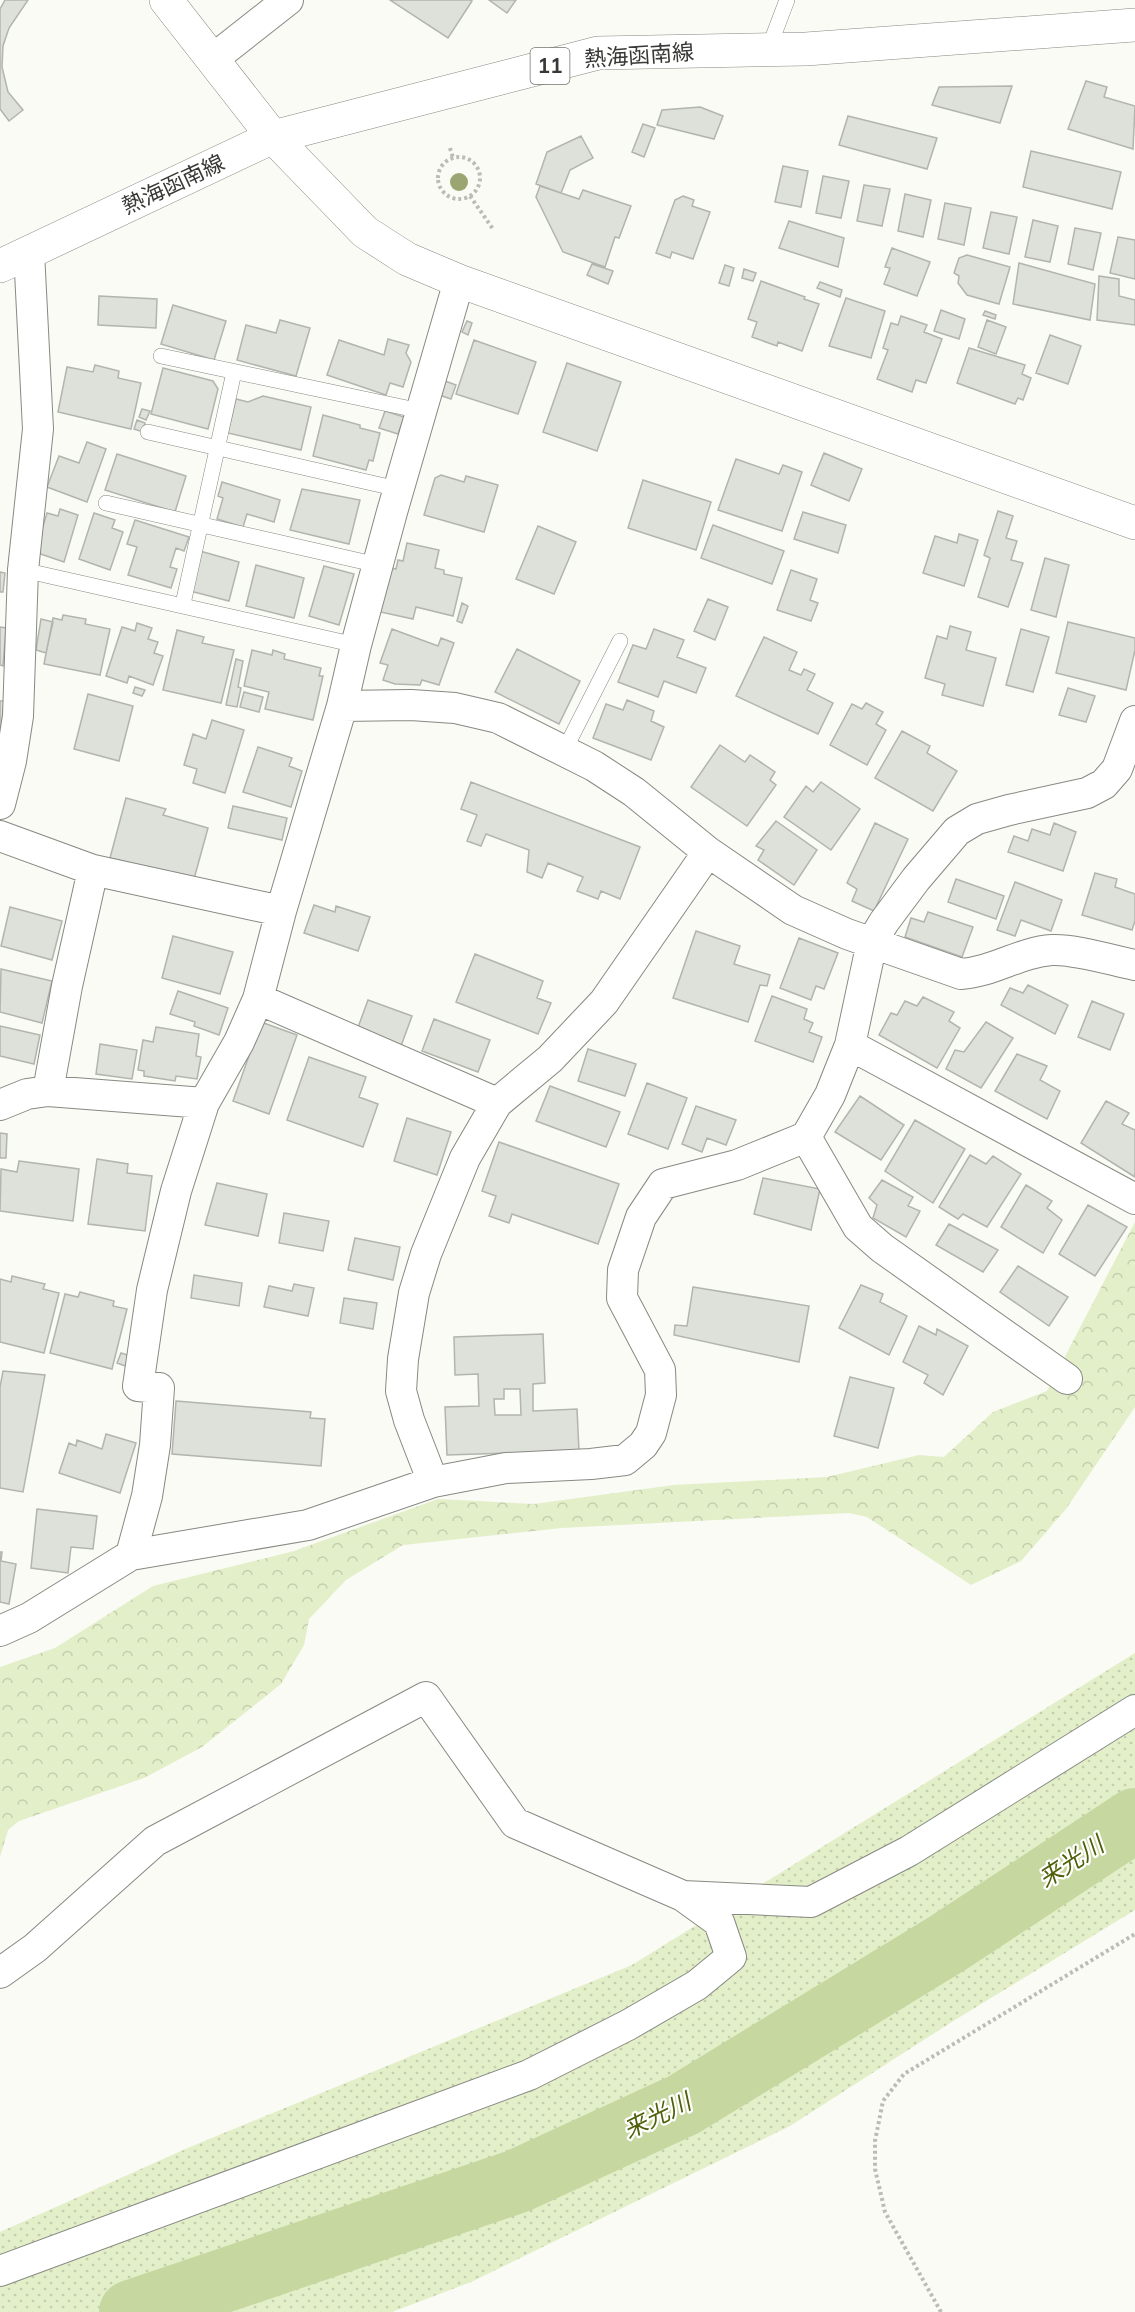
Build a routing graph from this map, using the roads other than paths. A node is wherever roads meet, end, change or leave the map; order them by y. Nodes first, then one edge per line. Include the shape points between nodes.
1 (166, 0) edge
2 (288, 0) edge
3 (788, 0) edge
4 (1135, 25) edge
5 (768, 50) junction
6 (213, 59) junction
7 (273, 137) junction
8 (14, 259) edge
9 (459, 282) junction
10 (161, 356) dead end
11 (234, 372) junction
12 (421, 411) junction
13 (148, 432) dead end
14 (216, 448) junction
15 (399, 489) junction
16 (106, 503) dead end
17 (1135, 523) edge
18 (201, 524) junction
19 (378, 565) junction
20 (23, 570) junction
21 (183, 604) junction
22 (620, 641) dead end
23 (356, 645) junction
24 (342, 706) junction
25 (1135, 722) edge
26 (564, 751) junction
27 (0, 804) edge
28 (0, 836) edge
29 (708, 852) junction
30 (93, 870) junction
31 (281, 911) junction
32 (872, 942) junction
33 (1135, 965) edge
34 (258, 999) junction
35 (850, 1045) junction
36 (48, 1091) junction
37 (204, 1103) junction
38 (497, 1103) junction
39 (0, 1105) edge
40 (806, 1137) junction
41 (1135, 1199) edge
42 (1067, 1379) dead end
43 (433, 1482) junction
44 (131, 1555) junction
45 (0, 1630) edge
46 (1135, 1710) edge
47 (683, 1896) junction
48 (0, 1973) edge
49 (0, 2271) edge

1 - 6 main road
2 - 6 street
3 - 5 lane
4 - 5 main road, 熱海函南線 / 11
5 - 7 main road, 熱海函南線 / 11 via 598,53
6 - 7 main road
7 - 8 main road, 熱海函南線 / 11
7 - 9 main road via 364,232 407,259
8 - 20 street via 38,429
9 - 12 street
9 - 17 main road
10 - 11 lane
11 - 12 lane
11 - 14 lane
12 - 15 street
13 - 14 lane
14 - 15 lane
14 - 18 lane
15 - 19 street
16 - 18 lane
18 - 19 lane
18 - 21 lane
19 - 23 street
20 - 21 lane
20 - 27 street via 18,716
21 - 23 lane
22 - 26 lane
23 - 24 street
24 - 26 street via 454,708 498,718
24 - 31 street
25 - 32 street via 1117,768 1104,784 1087,793 977,819 957,831
26 - 29 street via 634,792
28 - 30 street
29 - 32 street via 793,910
29 - 38 street via 604,1002 550,1059
30 - 31 street
30 - 36 street
31 - 34 street
32 - 33 street via 962,974 1052,950
32 - 35 street
34 - 37 street
34 - 38 street
35 - 40 street via 830,1095
35 - 41 street
36 - 37 street
36 - 39 street
37 - 44 street via 176,1191 152,1290 138,1386 159,1388 155,1445 147,1496
38 - 43 street via 465,1158 426,1254 412,1304 401,1391
40 - 42 street via 858,1227
40 - 43 street via 737,1165 663,1184 642,1217 623,1270 622,1298 660,1370 661,1395 644,1445 625,1460 506,1468
43 - 44 street via 308,1525
44 - 45 street via 29,1618
46 - 47 street via 909,1851 812,1902
47 - 48 street via 515,1823 426,1697 155,1840 35,1947
47 - 49 street via 719,1922 731,1957 697,1985 628,2025 529,2075

